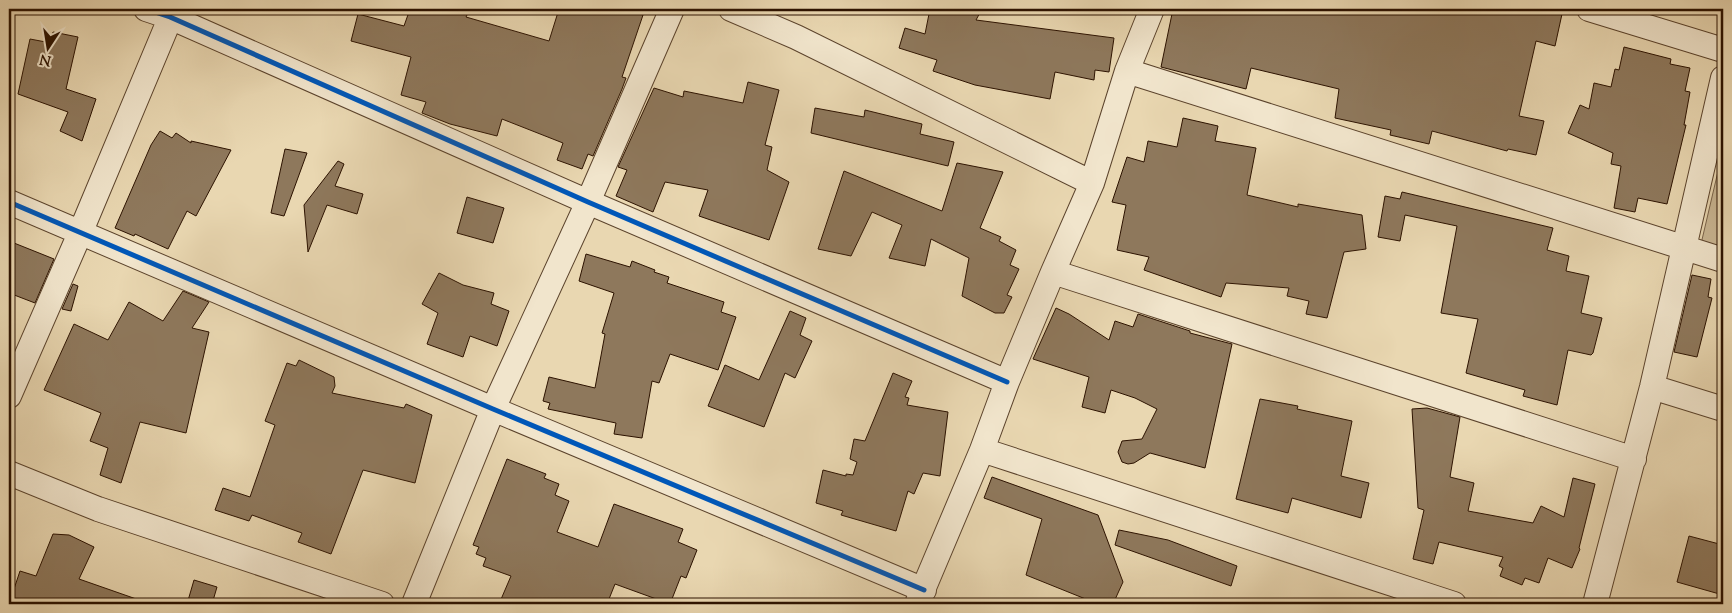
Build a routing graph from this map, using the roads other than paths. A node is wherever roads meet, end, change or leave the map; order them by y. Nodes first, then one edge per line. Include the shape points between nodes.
1 (146, 9) edge
2 (672, 9) edge
3 (731, 9) edge
4 (1152, 9) edge
5 (1590, 9) edge
6 (172, 13) edge
7 (1723, 50) edge
8 (1127, 72) junction
9 (1723, 78) edge
10 (1092, 184) junction
11 (9, 202) edge
12 (588, 202) junction
13 (81, 231) junction
14 (1685, 247) junction
15 (1723, 260) edge
16 (1053, 272) junction
17 (1007, 382) junction
18 (1652, 388) junction
19 (9, 396) edge
20 (493, 409) junction
21 (1723, 409) edge
22 (982, 450) junction
23 (1634, 459) junction
24 (9, 473) edge
25 (921, 597) edge
26 (382, 604) edge
27 (414, 604) edge
28 (1454, 604) edge
29 (1595, 604) edge

1 - 6 street
2 - 12 street
3 - 10 street via 796,37
4 - 8 street
5 - 7 street
6 - 12 street
6 - 13 street
8 - 10 street
8 - 14 street
9 - 14 street
10 - 16 street
11 - 13 street
12 - 17 street
12 - 20 street
13 - 19 street
13 - 20 street
14 - 15 street
14 - 18 street
16 - 17 street
16 - 23 street
17 - 22 street
18 - 21 street
18 - 23 street
20 - 25 street
20 - 27 street
22 - 25 street
22 - 28 street
23 - 29 street
24 - 26 street via 98,509

